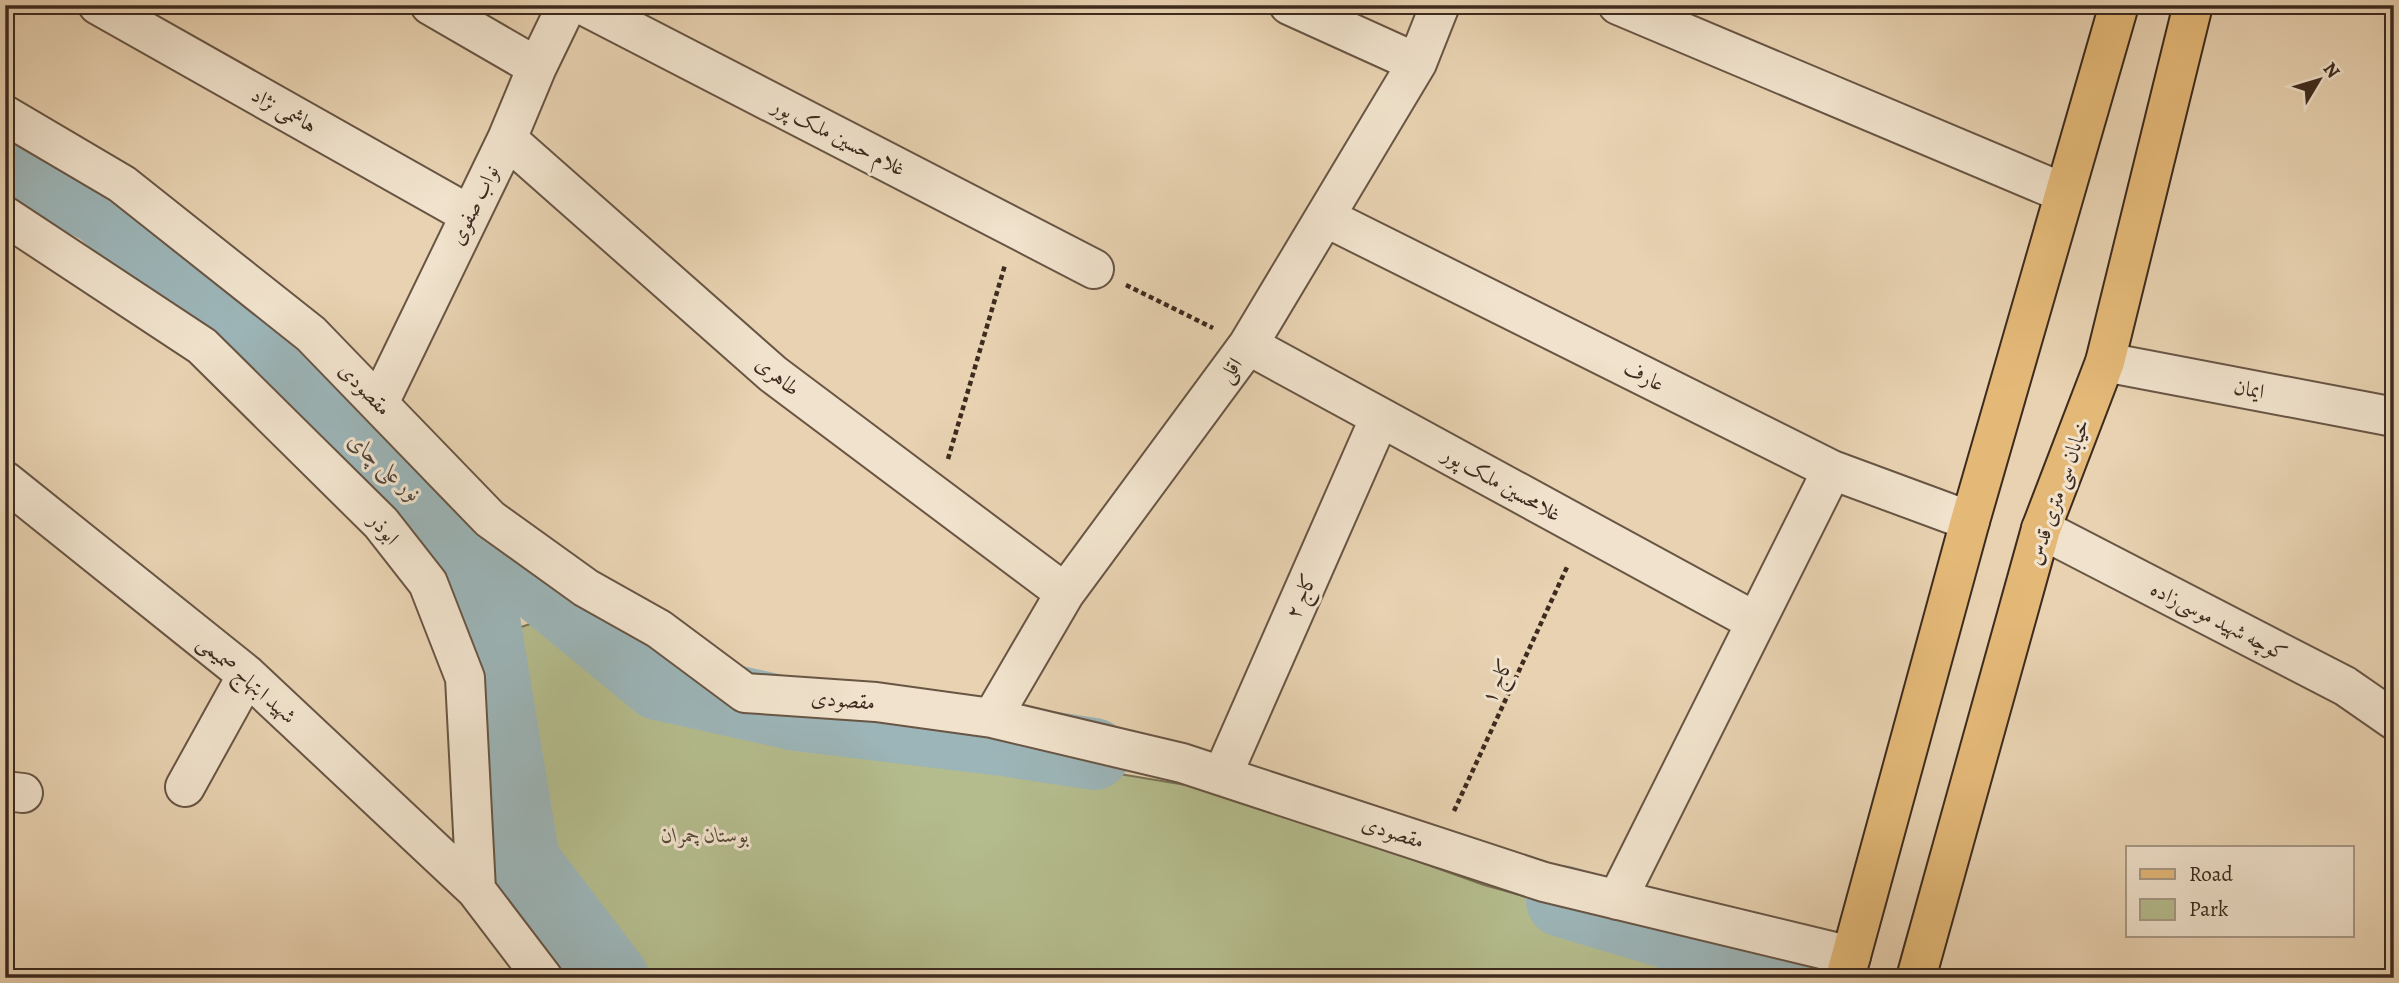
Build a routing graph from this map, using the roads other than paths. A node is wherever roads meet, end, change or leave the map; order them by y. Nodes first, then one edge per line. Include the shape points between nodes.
1 (98, 5) edge
2 (430, 5) edge
3 (567, 5) edge
4 (583, 5) edge
5 (1289, 5) edge
6 (1440, 5) edge
7 (1618, 5) edge
8 (2119, 5) edge
9 (2193, 5) edge
10 (1417, 63) junction
11 (537, 67) junction
12 (5, 115) edge
13 (506, 139) junction
14 (2064, 193) junction
15 (470, 215) junction
16 (5, 216) edge
17 (1325, 217) junction
18 (1094, 269) road end
19 (1248, 345) junction
20 (2105, 362) junction
21 (379, 403) junction
22 (2394, 416) edge
23 (1380, 417) junction
24 (1832, 470) junction
25 (5, 481) edge
26 (1970, 521) junction
27 (2041, 529) junction
28 (1065, 593) junction
29 (1756, 622) junction
30 (247, 675) junction
31 (992, 718) junction
32 (2394, 720) edge
33 (1222, 776) junction
34 (185, 787) dead end
35 (476, 890) junction
36 (1617, 900) junction
37 (1848, 967) edge
38 (543, 978) edge
39 (1916, 978) edge

1 - 15 street, هاشمی نژاد
2 - 11 street
3 - 11 street, نواب صفوی
4 - 18 street, غلام حسین ملک پور
5 - 10 street
6 - 10 street, اقلی
7 - 14 street
8 - 14 main road
9 - 20 main road, خیابان سی متری قدس
10 - 17 street, اقلی
11 - 13 street, نواب صفوی
12 - 21 street, مقصودی via 122,184 311,334
13 - 15 street, نواب صفوی
13 - 28 street, طاهری via 773,374
14 - 26 main road
15 - 21 street, نواب صفوی
16 - 35 street, ابوذر via 202,346 381,523 428,583 466,678
17 - 19 street, اقلی
17 - 24 street, عارف
19 - 23 street, غلامحسین ملک پور
19 - 28 street, اقلی
20 - 22 street, ایمان
20 - 27 main road, خیابان سی متری قدس
21 - 31 street, مقصودی via 490,519 586,588 659,629 744,693 876,702
23 - 29 street, غلامحسین ملک پور
23 - 33 street, کاج ۲
24 - 26 street, عارف
24 - 29 street
25 - 30 street, شهید ابتهاج صمیمی
26 - 37 main road
27 - 32 street, کوچه شهید موسی‌زاده via 2345,686
27 - 39 main road, خیابان سی متری قدس
28 - 31 street, اقلی
29 - 36 street
30 - 34 street
30 - 35 street, شهید ابتهاج صمیمی
31 - 33 street, مقصودی
33 - 36 street, مقصودی via 1544,882
35 - 38 street
36 - 37 street, مقصودی

